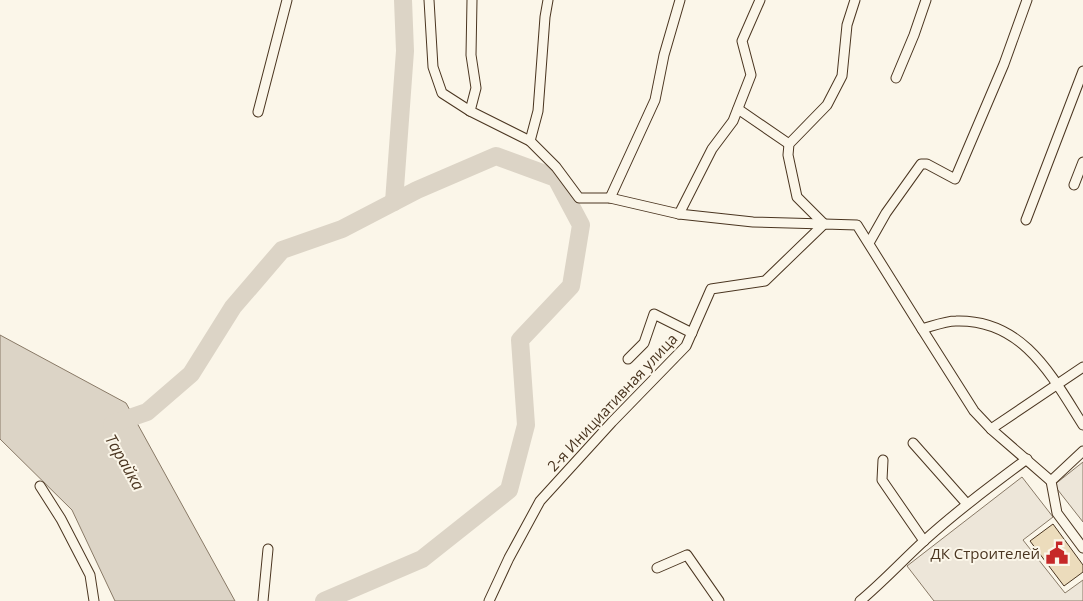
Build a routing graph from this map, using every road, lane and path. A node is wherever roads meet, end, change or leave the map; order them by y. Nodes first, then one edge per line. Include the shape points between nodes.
1 (287, 0) edge
2 (429, 0) edge
3 (472, 0) edge
4 (548, 0) edge
5 (680, 0) edge
6 (760, 0) edge
7 (854, 0) edge
8 (926, 0) edge
9 (1027, 0) edge
10 (1083, 71) edge
11 (896, 78) dead end
12 (738, 108) junction
13 (470, 111) junction
14 (258, 112) dead end
15 (530, 141) junction
16 (790, 144) junction
17 (1083, 162) edge
18 (1074, 185) dead end
19 (610, 198) junction
20 (679, 214) junction
21 (1026, 220) dead end
22 (824, 224) junction
23 (868, 243) junction
24 (922, 328) junction
25 (692, 333) junction
26 (628, 358) dead end
27 (1083, 368) edge
28 (1057, 384) junction
29 (1083, 425) edge
30 (991, 429) junction
31 (913, 443) dead end
32 (1083, 450) edge
33 (1027, 459) junction
34 (882, 460) dead end
35 (1052, 481) junction
36 (40, 486) dead end
37 (967, 504) junction
38 (924, 541) junction
39 (1083, 548) edge
40 (268, 549) dead end
41 (658, 568) dead end
42 (94, 601) edge
43 (262, 601) edge
44 (489, 601) edge
45 (719, 601) edge
46 (860, 601) edge

1 - 14 street
2 - 13 street via 433,66 442,93
3 - 13 street via 471,55 476,88
4 - 15 street via 538,111
5 - 19 street via 655,100
6 - 12 street via 742,41 752,75
7 - 16 street via 847,25 842,76 827,105
8 - 11 street
9 - 23 street via 956,179 921,164
10 - 21 street
12 - 16 street
12 - 20 street via 712,149
13 - 15 street
15 - 19 street via 556,167 579,198
16 - 22 street via 788,155 797,197
17 - 18 street
19 - 20 street
20 - 22 street via 753,222
22 - 23 street via 857,225
22 - 25 street, 2-я Инициативная улица via 765,282 710,289
23 - 24 street
24 - 28 street via 955,321 992,326 1029,349
24 - 30 street via 974,410
25 - 26 street via 654,314 644,343
25 - 44 street, 2-я Инициативная улица via 686,346 540,501
27 - 28 street
28 - 29 street
28 - 30 street
30 - 33 street
31 - 37 street
32 - 35 street
33 - 35 street
33 - 37 street
34 - 38 street via 882,480
35 - 39 street via 1056,513
36 - 42 street via 90,575
37 - 38 street
38 - 46 street
40 - 43 street
41 - 45 street via 687,555

